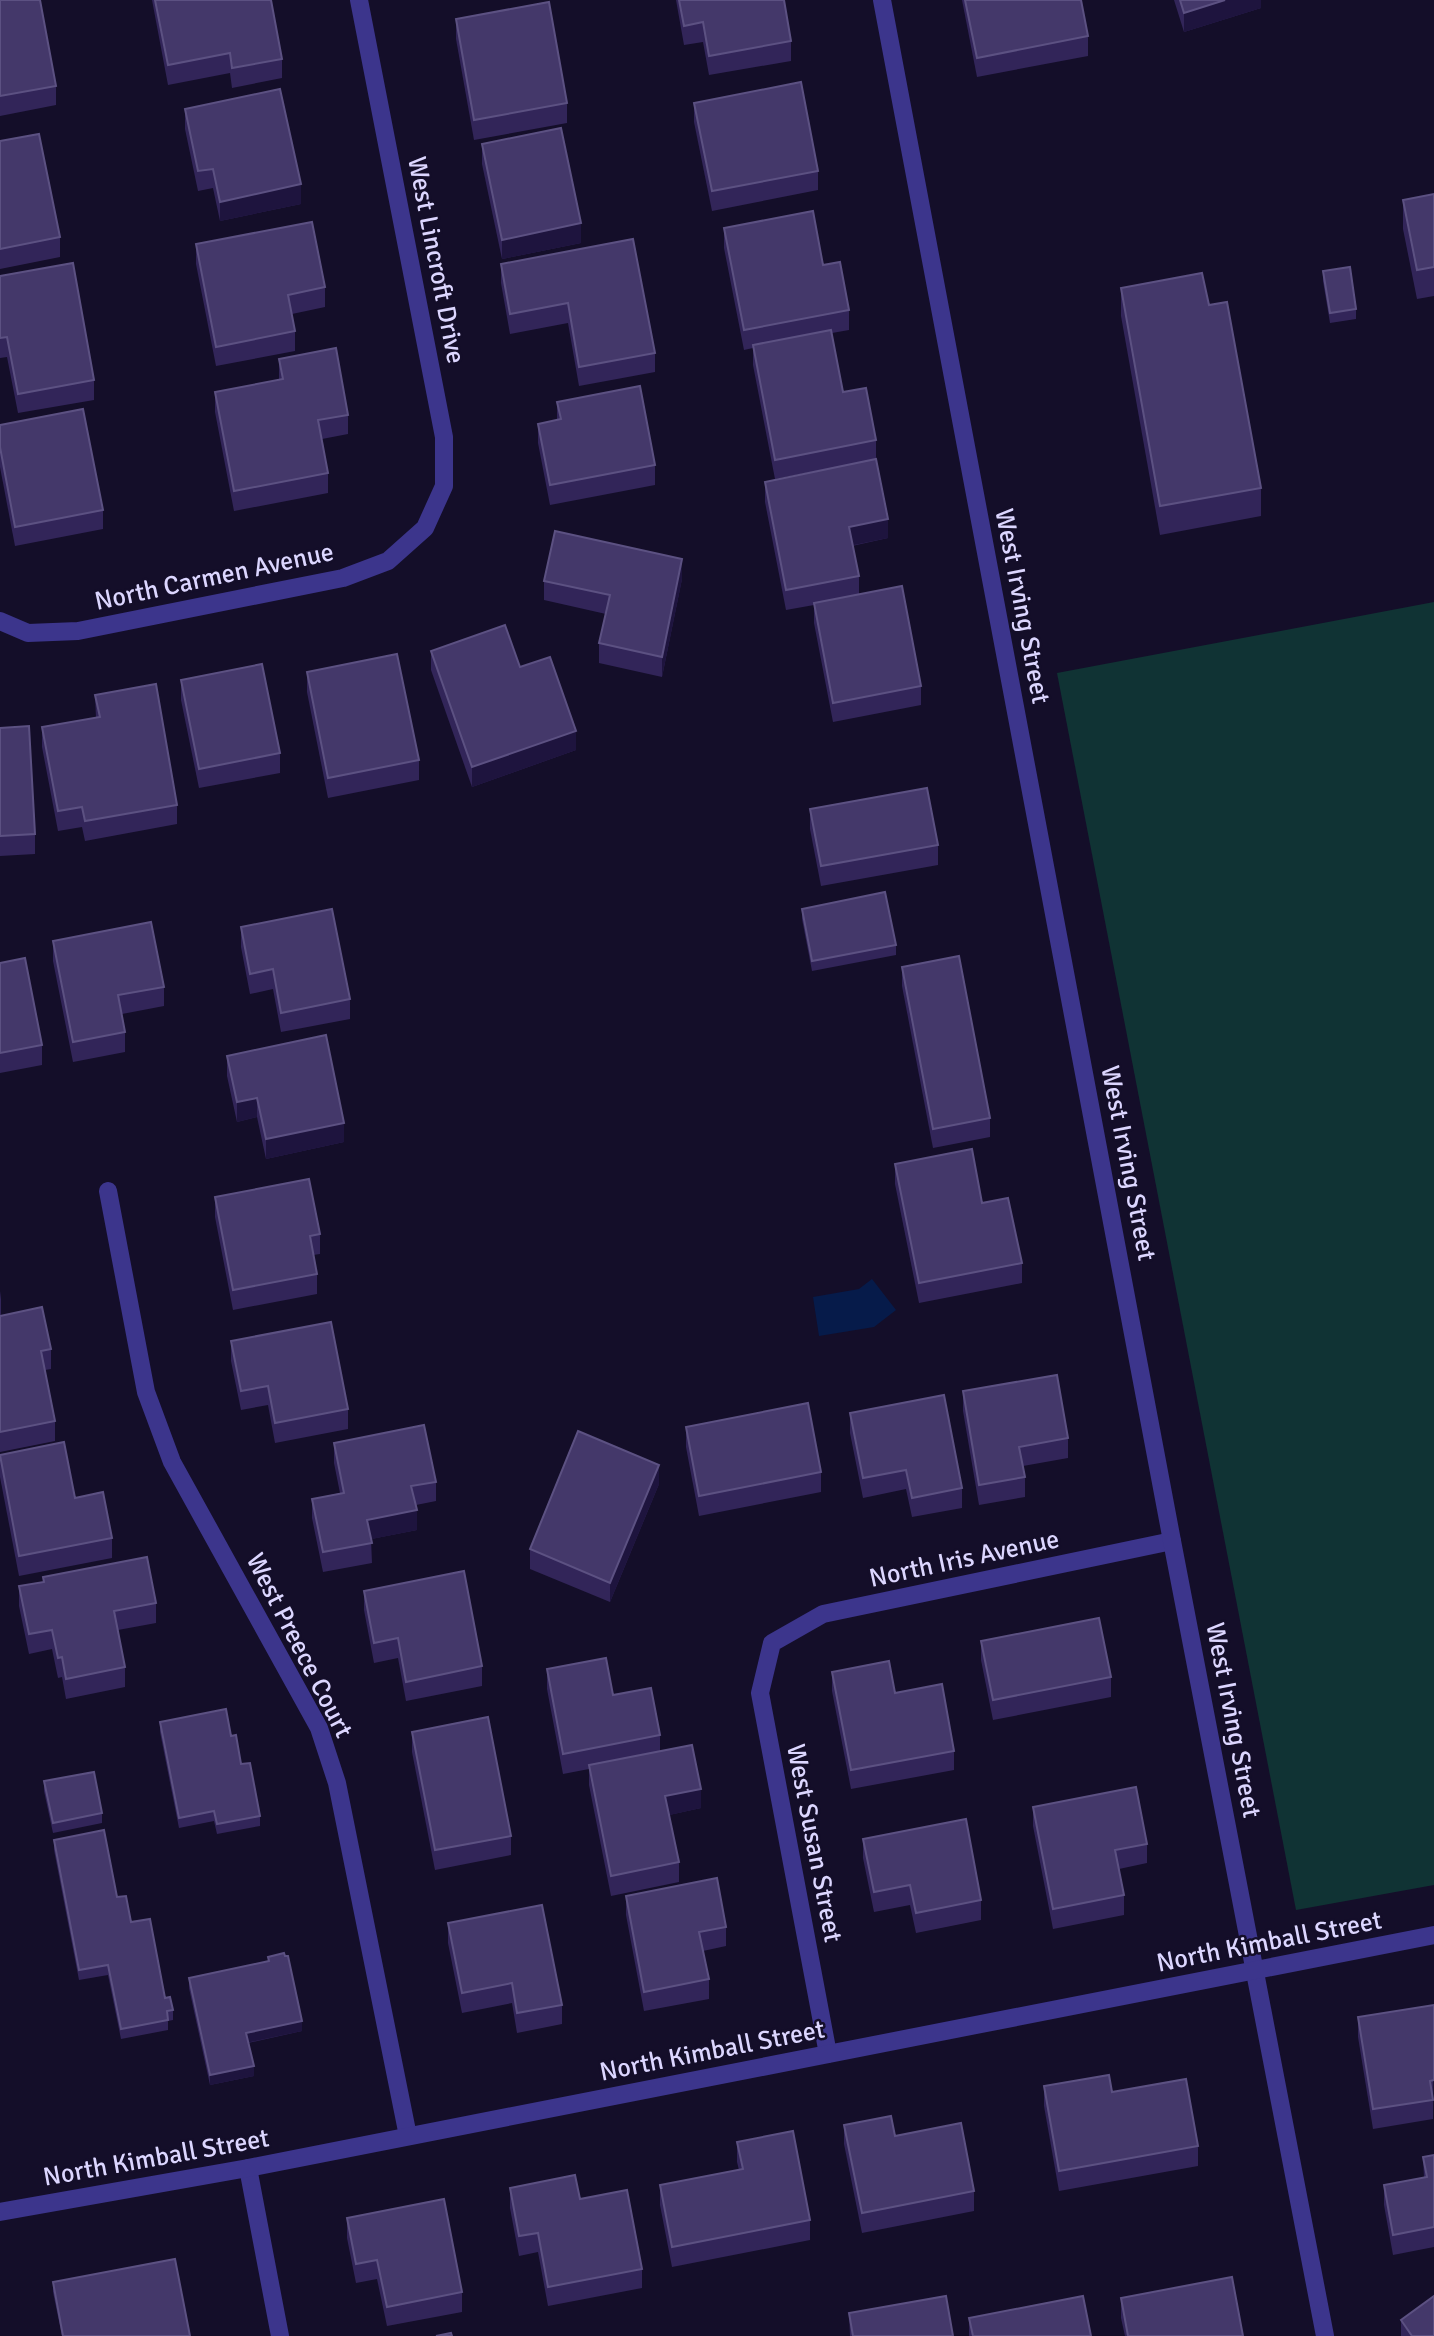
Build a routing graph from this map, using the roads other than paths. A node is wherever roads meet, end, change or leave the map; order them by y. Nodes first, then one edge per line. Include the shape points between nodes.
1 (359, 0) edge
2 (882, 0) edge
3 (425, 528) joint
4 (0, 621) edge
5 (108, 1191) dead end
6 (1172, 1541) junction
7 (772, 1643) joint
8 (1434, 1935) edge
9 (1256, 1970) junction
10 (828, 2054) junction
11 (408, 2136) junction
12 (247, 2168) junction
13 (0, 2211) edge
14 (280, 2336) edge
15 (1325, 2336) edge

1 - 3 street, West Lincroft Drive via 444,438 444,485
2 - 6 street, West Irving Street
3 - 4 street, North Carmen Avenue via 387,561 343,578 78,631 28,632
5 - 11 street, West Preece Court via 146,1392 172,1462 319,1728 337,1783
6 - 7 street, North Iris Avenue via 823,1614
6 - 9 street, West Irving Street
7 - 10 street, West Susan Street via 760,1693
8 - 9 street, North Kimball Street
9 - 10 street, North Kimball Street
9 - 15 street, West Irving Street
10 - 11 street, North Kimball Street
11 - 12 street, North Kimball Street
12 - 13 street, North Kimball Street
12 - 14 street

